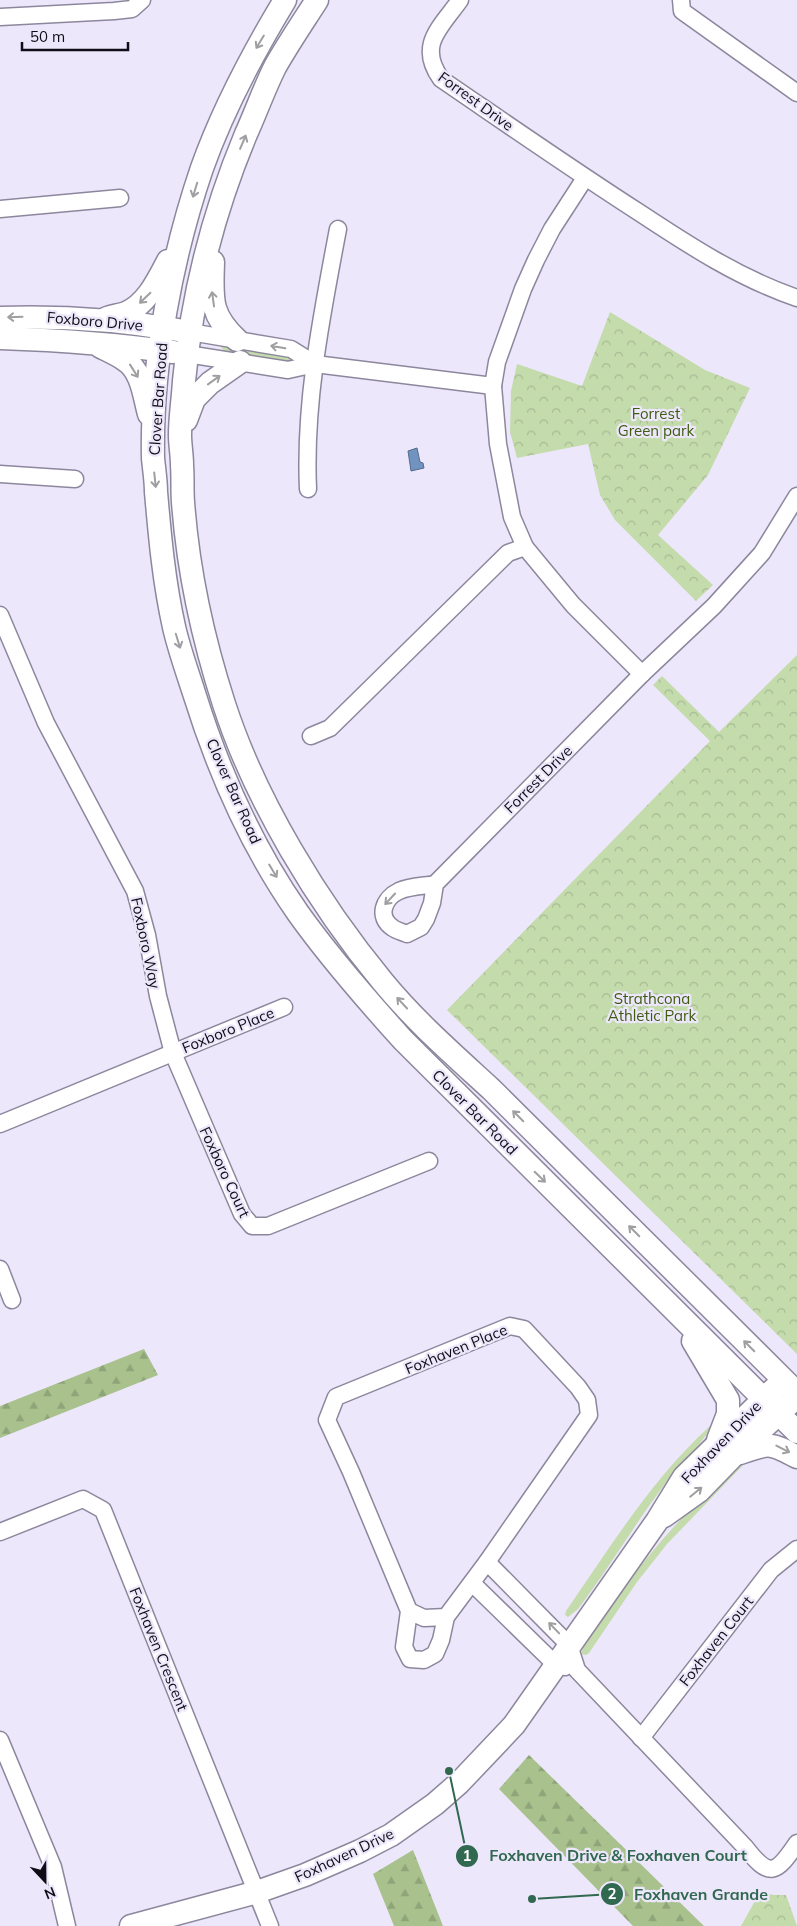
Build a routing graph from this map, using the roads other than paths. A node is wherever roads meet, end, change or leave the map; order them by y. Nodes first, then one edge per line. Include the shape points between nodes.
1 (142, 0) edge
2 (285, 0) edge
3 (317, 0) edge
4 (460, 0) edge
5 (681, 0) edge
6 (0, 17) edge
7 (797, 93) edge
8 (585, 178) junction
9 (120, 198) dead end
10 (0, 209) edge
11 (214, 221) junction
12 (185, 225) junction
13 (338, 229) dead end
14 (797, 298) edge
15 (0, 318) edge
16 (99, 321) junction
17 (164, 327) junction
18 (190, 332) junction
19 (0, 338) edge
20 (237, 340) junction
21 (96, 344) junction
22 (160, 350) junction
23 (186, 354) junction
24 (240, 362) junction
25 (315, 364) junction
26 (493, 386) junction
27 (154, 432) junction
28 (180, 435) junction
29 (0, 474) edge
30 (75, 479) dead end
31 (308, 489) dead end
32 (797, 496) edge
33 (525, 547) junction
34 (0, 615) edge
35 (642, 674) junction
36 (311, 736) dead end
37 (434, 884) dead end
38 (284, 1007) dead end
39 (172, 1052) junction
40 (0, 1124) edge
41 (429, 1161) dead end
42 (0, 1269) edge
43 (12, 1300) dead end
44 (675, 1311) junction
45 (794, 1387) edge
46 (764, 1398) junction
47 (779, 1414) junction
48 (797, 1432) edge
49 (725, 1450) junction
50 (797, 1457) edge
51 (0, 1532) edge
52 (797, 1550) edge
53 (487, 1562) junction
54 (472, 1583) junction
55 (409, 1611) junction
56 (446, 1617) junction
57 (569, 1645) junction
58 (567, 1667) junction
59 (641, 1738) junction
60 (0, 1740) edge
61 (797, 1843) edge
62 (256, 1892) junction
63 (66, 1926) edge
64 (131, 1926) edge
65 (270, 1926) edge

1 - 6 street via 132,8 114,11
2 -> 12 main road, Clover Bar Road via 253,54 226,111 203,166
11 -> 3 main road, Clover Bar Road via 236,158 275,68
4 - 8 street, Forrest Drive via 429,48 440,79
5 - 7 street via 682,11
8 - 14 street, Forrest Drive via 736,273
8 - 26 street via 552,229 523,289 497,362
9 - 10 street
11 - 18 main road, Clover Bar Road via 195,297
20 -> 11 main road via 224,328 214,306
12 -> 16 main road via 156,286 128,312
12 - 17 main road, Clover Bar Road
13 - 25 street
16 -> 15 main road, Foxboro Drive via 43,316
16 - 17 main road, Foxboro Drive
17 - 18 main road, Foxboro Drive
17 - 22 main road, Clover Bar Road
18 - 20 street
18 - 23 main road, Clover Bar Road
19 - 21 main road, Foxboro Drive
25 -> 20 street via 291,349
21 - 22 main road, Foxboro Drive
21 -> 27 main road via 126,360 135,370
22 - 23 main road
22 - 27 main road, Clover Bar Road
23 - 24 street
23 - 28 main road, Clover Bar Road
24 - 25 street via 288,370
28 -> 24 main road via 194,399
25 - 26 street
25 - 31 street via 307,455
26 - 33 street via 498,444 512,517
27 -> 44 main road, Clover Bar Road via 153,459 163,568 174,630 220,768 243,820 296,911 333,960 403,1040
45 -> 28 main road, Clover Bar Road via 433,1036 383,983 311,882 250,770 224,705 203,631 192,572 183,500
29 - 30 street
32 - 35 street, Forrest Drive via 762,553 714,606
33 - 35 street via 573,605
33 - 36 street via 508,553 330,728
34 - 39 street, Foxboro Way via 46,723 135,891
35 - 37 street, Forrest Drive
38 - 39 street, Foxboro Place
39 - 40 street
39 - 41 street, Foxboro Court via 242,1214 252,1226 268,1226
42 - 43 street
44 - 46 main road, Clover Bar Road
44 - 49 main road via 728,1400
45 - 46 main road, Foxhaven Drive
45 - 47 main road, Foxhaven Drive
46 - 47 main road, Clover Bar Road
46 - 49 main road, Foxhaven Drive
47 - 48 main road, Clover Bar Road
47 - 49 main road, Foxhaven Drive
49 -> 50 main road via 769,1445
49 - 57 main road, Foxhaven Drive via 684,1477 657,1521
51 - 62 street, Foxhaven Crescent via 82,1499 104,1510
52 - 59 street, Foxhaven Court via 772,1570
53 - 54 street, Foxhaven Place
53 - 55 street, Foxhaven Place via 589,1415 587,1400 578,1387 524,1329 510,1326 336,1397 327,1420
57 -> 53 street
54 - 56 street, Foxhaven Place
54 - 58 street
55 - 56 street via 424,1618
55 - 56 street, Foxhaven Place via 404,1647 410,1659 424,1660 435,1654
57 - 58 main road, Foxhaven Drive
58 - 59 street
58 - 62 main road, Foxhaven Drive via 459,1783 406,1826 306,1875
59 - 61 street via 757,1863 765,1868 774,1868 784,1862
60 - 63 street via 53,1867
62 - 64 main road, Foxhaven Drive
62 - 65 street, Foxhaven Crescent

